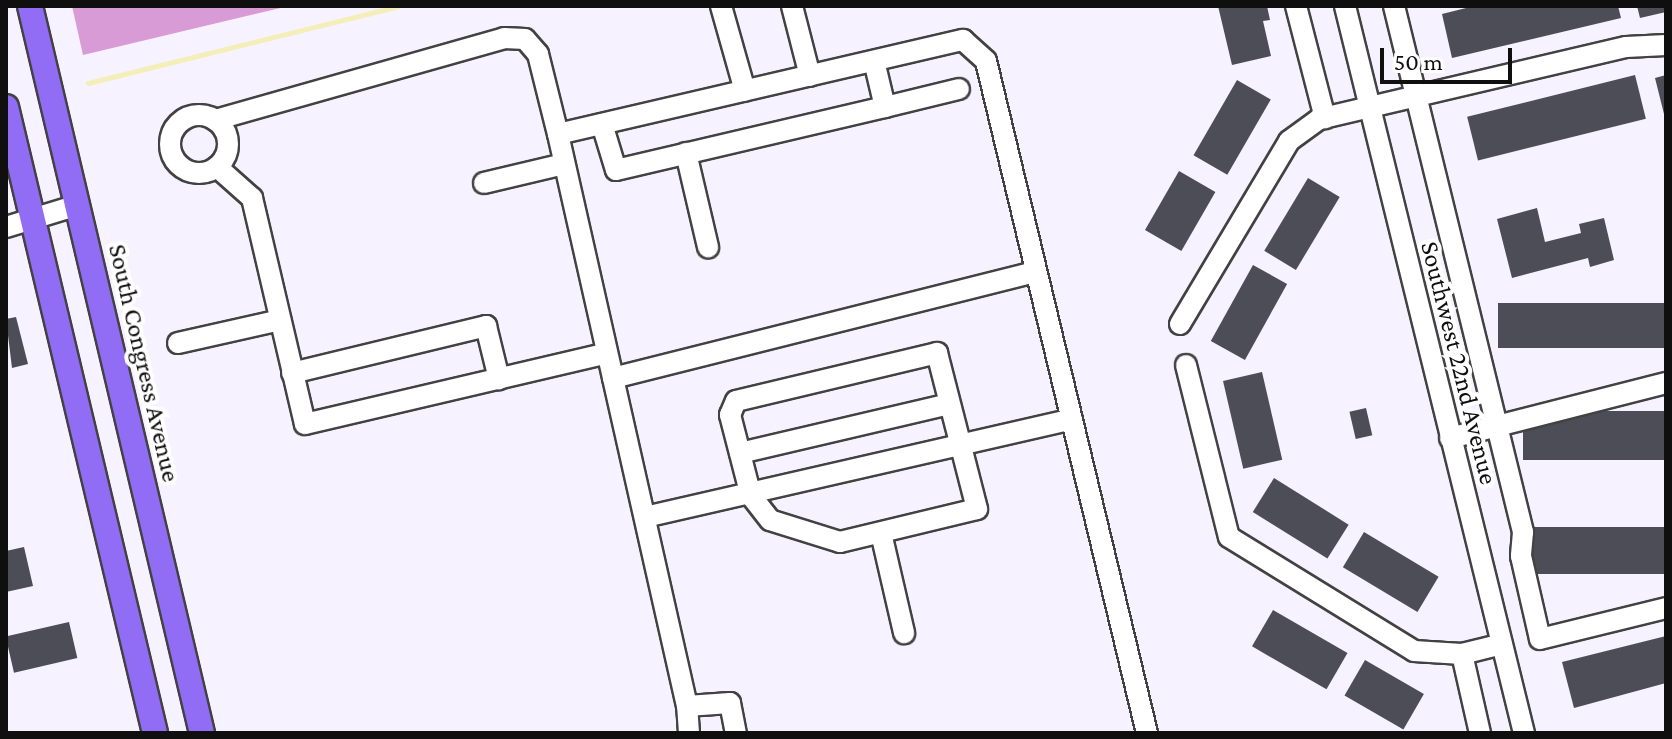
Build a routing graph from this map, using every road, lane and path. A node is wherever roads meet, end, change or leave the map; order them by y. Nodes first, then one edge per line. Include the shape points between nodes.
1 (30, 6) edge
2 (721, 6) edge
3 (792, 6) edge
4 (1296, 6) edge
5 (1345, 6) edge
6 (1394, 6) edge
7 (1666, 45) edge
8 (874, 61) junction
9 (810, 76) junction
10 (959, 89) dead end
11 (745, 91) junction
12 (1417, 99) junction
13 (6, 107) edge
14 (885, 107) junction
15 (1369, 109) junction
16 (1325, 118) junction
17 (215, 120) junction
18 (602, 124) junction
19 (558, 134) junction
20 (686, 153) junction
21 (564, 164) junction
22 (217, 167) junction
23 (484, 183) dead end
24 (78, 205) junction
25 (32, 217) junction
26 (6, 227) edge
27 (708, 247) dead end
28 (1036, 272) junction
29 (280, 320) junction
30 (1180, 324) dead end
31 (178, 343) dead end
32 (607, 353) junction
33 (1186, 365) dead end
34 (292, 373) junction
35 (613, 378) junction
36 (499, 379) junction
37 (1666, 383) edge
38 (949, 404) junction
39 (1072, 419) junction
40 (1497, 426) junction
41 (1450, 438) junction
42 (961, 447) junction
43 (740, 453) junction
44 (751, 496) junction
45 (645, 517) junction
46 (881, 533) junction
47 (1666, 608) edge
48 (904, 633) dead end
49 (1502, 644) junction
50 (1462, 654) junction
51 (687, 706) junction
52 (155, 733) edge
53 (202, 733) edge
54 (689, 733) edge
55 (736, 733) edge
56 (1147, 733) edge
57 (1480, 733) edge
58 (1524, 733) edge

1 - 24 main road, South Congress Avenue
2 - 11 street
3 - 9 street
4 - 16 street
5 - 15 street, Southwest 22nd Avenue
6 - 12 street
7 - 12 street via 1626,47
8 - 9 street
8 - 14 street
8 - 28 street via 963,40 979,49
9 - 11 street
10 - 14 street
11 - 18 street
12 - 15 street
12 - 40 street
13 - 25 main road
14 - 20 street
15 - 16 street
15 - 41 street, Southwest 22nd Avenue
16 - 30 street via 1289,141
17 - 19 street via 504,38 525,39 538,54
17 - 22 street via 228,143
17 - 22 street via 187,119 171,143 182,168 200,173
18 - 19 street
18 - 20 street via 616,170
19 - 21 street
20 - 27 street
21 - 23 street
21 - 32 street
22 - 29 street via 252,198
24 - 25 street
24 - 53 main road, South Congress Avenue
25 - 26 street
25 - 52 main road
28 - 35 street
28 - 39 street
29 - 31 street
29 - 34 street
32 - 35 street
32 - 36 street
33 - 50 street via 1229,537 1414,651
34 - 36 street via 305,424
34 - 36 street via 486,326
35 - 45 street
37 - 40 street
38 - 42 street
38 - 43 street
38 - 43 street via 937,353 736,401 730,415
39 - 42 street
39 - 56 street
40 - 41 street
40 - 47 street via 1523,532 1521,556 1540,639
41 - 49 street, Southwest 22nd Avenue
42 - 44 street
42 - 46 street via 977,509
43 - 44 street
44 - 45 street
44 - 46 street via 770,520 801,533 840,542
45 - 51 street
46 - 48 street
49 - 50 street
49 - 58 street, Southwest 22nd Avenue
50 - 57 street
51 - 54 street
51 - 55 street via 730,703

